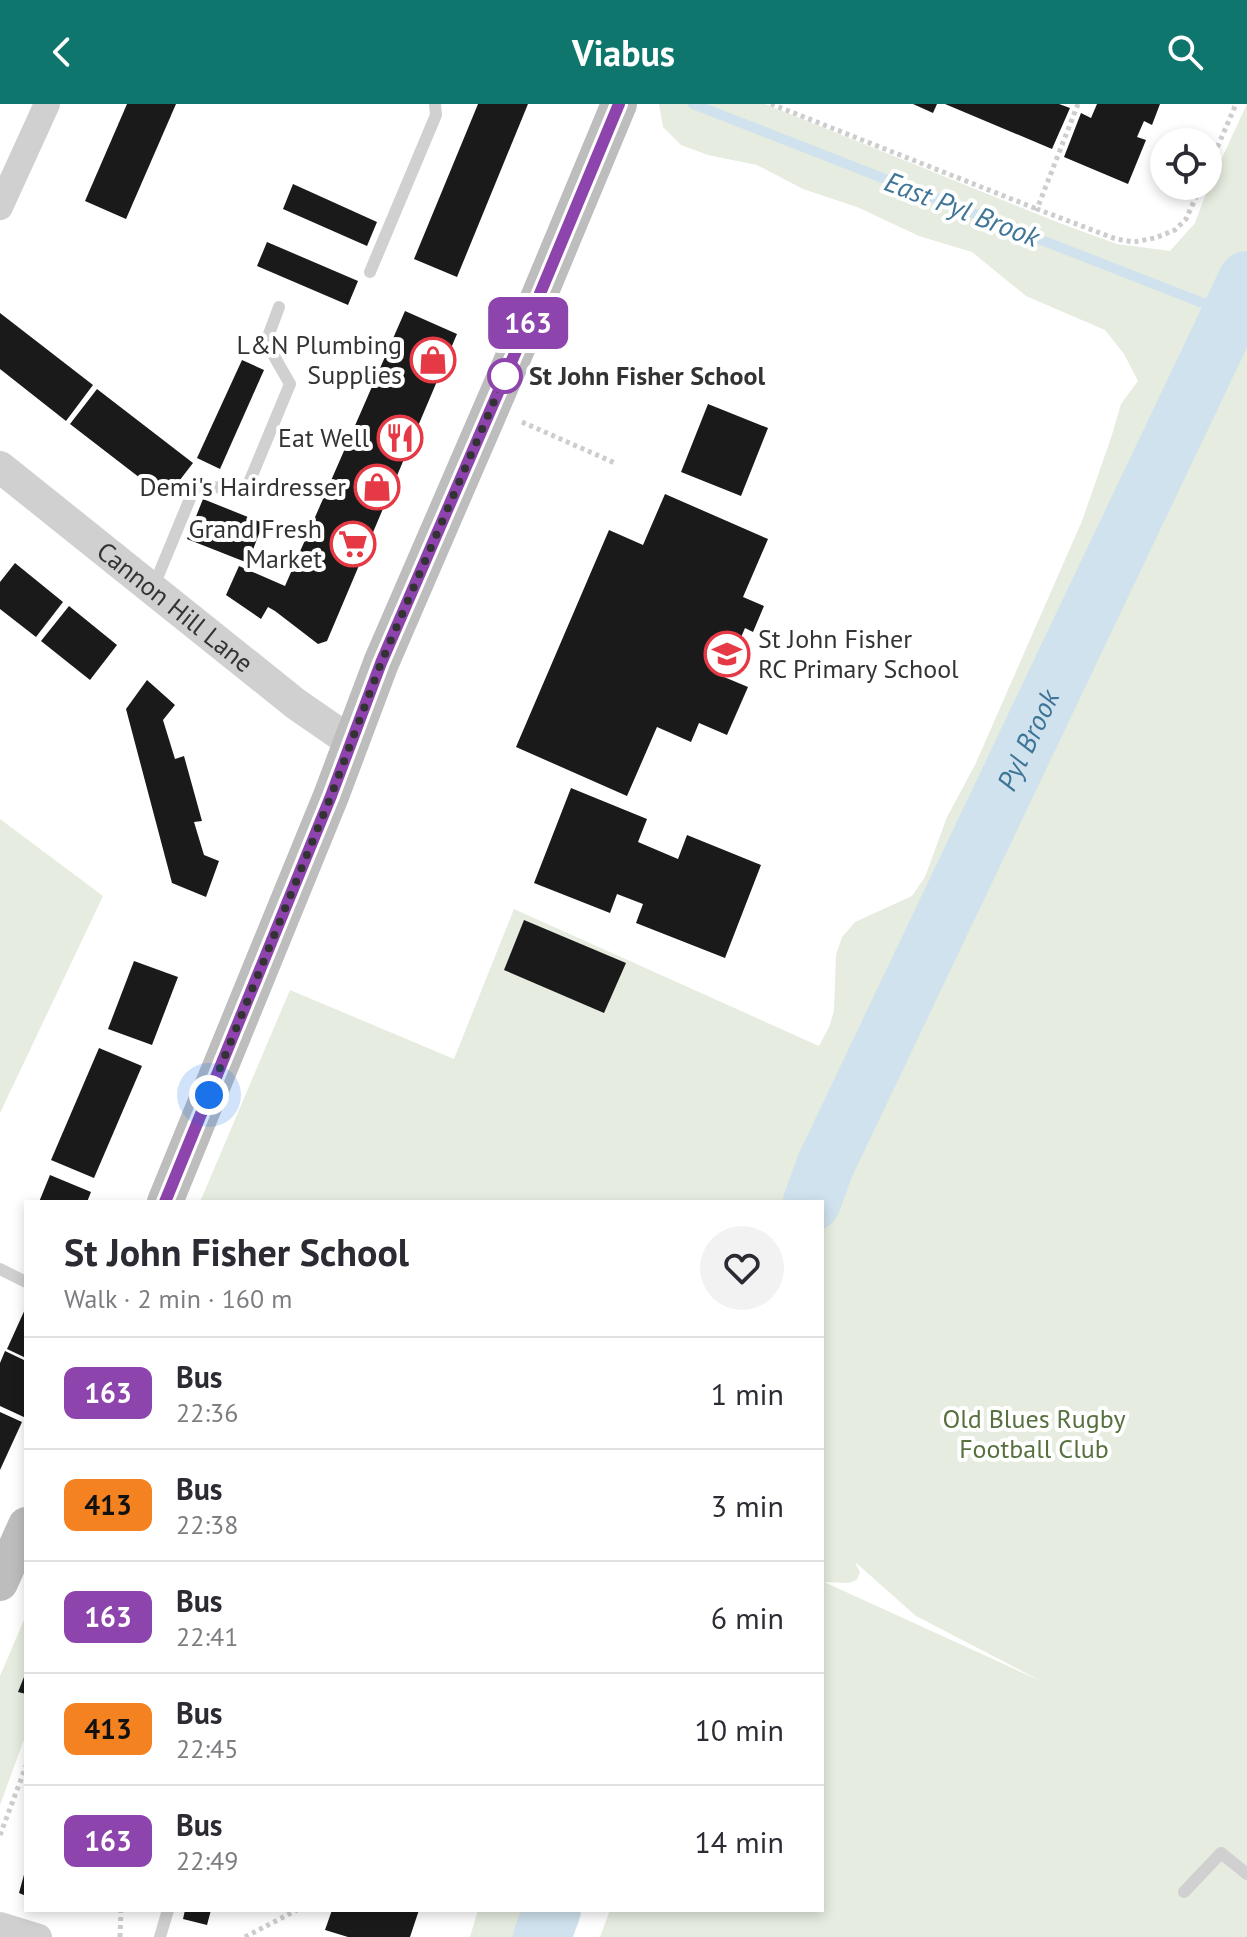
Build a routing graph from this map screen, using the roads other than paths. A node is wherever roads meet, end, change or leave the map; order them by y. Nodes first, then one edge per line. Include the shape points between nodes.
1 (47, 104) edge
2 (435, 104) edge
3 (619, 104) edge
4 (0, 207) edge
5 (370, 272) dead end
6 (279, 307) dead end
7 (0, 467) edge
8 (153, 590) junction
9 (351, 742) junction
10 (166, 1200) edge
11 (0, 1269) edge
12 (24, 1281) edge
13 (24, 1529) edge
14 (0, 1583) edge
15 (1247, 1874) edge
16 (1184, 1892) dead end
17 (167, 1912) edge
18 (0, 1925) edge
19 (39, 1937) edge
20 (160, 1937) edge

1 - 4 street
2 - 5 lane via 436,115
3 - 9 main road
6 - 8 lane via 266,342 290,384 248,485 194,489
7 - 8 street, Cannon Hill Lane
8 - 9 street, Cannon Hill Lane
9 - 10 main road
11 - 12 lane
13 - 14 main road
15 - 16 lane via 1221,1853
17 - 20 lane
18 - 19 street

